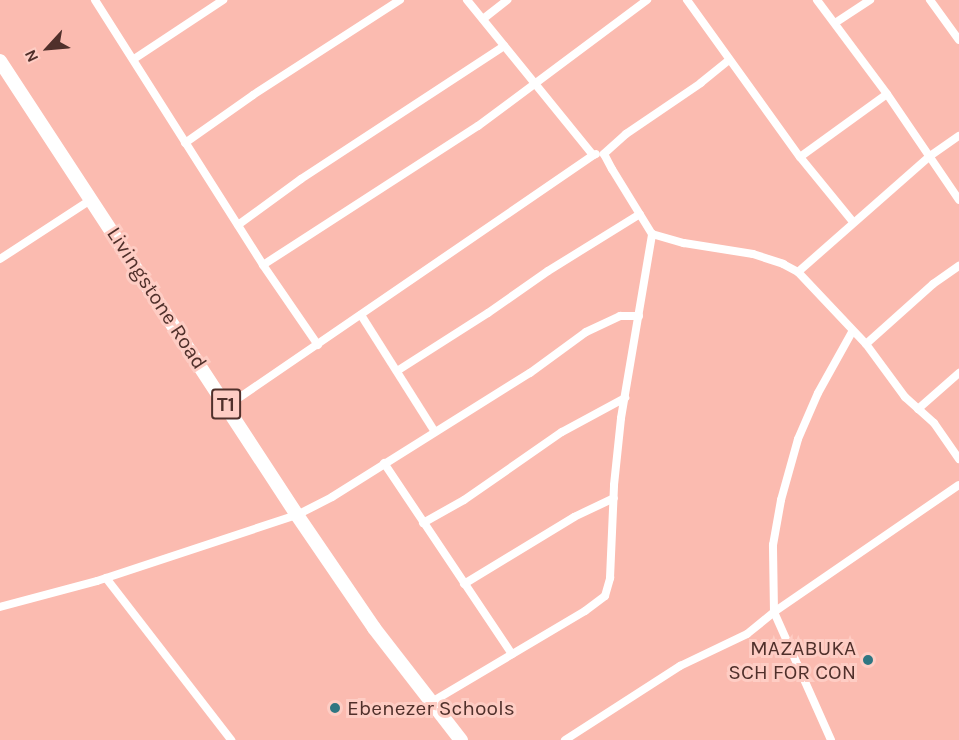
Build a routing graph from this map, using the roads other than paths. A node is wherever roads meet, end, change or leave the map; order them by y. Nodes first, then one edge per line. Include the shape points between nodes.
1 (95, 0) edge
2 (400, 0) edge
3 (467, 0) edge
4 (507, 0) edge
5 (648, 0) edge
6 (687, 0) edge
7 (817, 0) edge
8 (870, 0) edge
9 (930, 0) edge
10 (217, 2) edge
11 (483, 19) junction
12 (835, 24) junction
13 (959, 40) edge
14 (504, 46) junction
15 (134, 59) junction
16 (729, 60) junction
17 (0, 61) edge
18 (535, 85) junction
19 (887, 94) junction
20 (959, 136) edge
21 (185, 143) junction
22 (593, 154) junction
23 (604, 154) junction
24 (930, 156) junction
25 (800, 157) junction
26 (93, 199) junction
27 (959, 200) edge
28 (640, 214) junction
29 (853, 222) junction
30 (238, 225) junction
31 (652, 234) junction
32 (0, 259) edge
33 (263, 265) junction
34 (959, 266) edge
35 (798, 272) junction
36 (361, 315) junction
37 (639, 316) junction
38 (852, 332) junction
39 (866, 344) junction
40 (318, 345) junction
41 (396, 371) junction
42 (959, 373) edge
43 (625, 398) junction
44 (227, 406) junction
45 (918, 409) junction
46 (435, 432) junction
47 (959, 459) edge
48 (384, 464) junction
49 (959, 485) edge
50 (614, 498) junction
51 (297, 515) junction
52 (423, 523) junction
53 (106, 578) junction
54 (465, 584) junction
55 (0, 607) edge
56 (774, 612) junction
57 (512, 654) junction
58 (430, 703) junction
59 (231, 740) edge
60 (461, 740) edge
61 (565, 740) edge
62 (831, 740) edge

1 - 15 street
2 - 21 street
3 - 11 street
4 - 11 street
5 - 18 street
6 - 16 street
7 - 12 street
8 - 12 street
9 - 13 street
10 - 15 street
11 - 14 street
12 - 19 street
14 - 18 street
14 - 30 street
15 - 21 street
16 - 23 street
16 - 25 street
17 - 26 highway, Livingstone Road / T1
18 - 22 street
18 - 33 street via 438,153
19 - 24 street
19 - 25 street
20 - 24 street
21 - 30 street
22 - 23 street
22 - 36 street
23 - 28 street
24 - 27 street
24 - 29 street
25 - 29 street
26 - 32 street
26 - 44 highway, Livingstone Road / T1
28 - 31 street
28 - 41 street
29 - 35 street
30 - 33 street
31 - 35 street via 753,254
31 - 37 street
33 - 40 street
34 - 39 street
35 - 38 street
36 - 40 street
36 - 41 street
37 - 43 street
37 - 46 street via 620,316 586,332 530,373
38 - 39 street
38 - 56 street via 798,439 781,500 773,545
39 - 45 street
40 - 44 street
41 - 46 street
42 - 45 street
43 - 50 street
43 - 52 street via 562,432 464,500
44 - 51 highway, Livingstone Road / T1
45 - 47 street
46 - 48 street
48 - 51 street
48 - 52 street
49 - 56 street
50 - 54 street
50 - 57 street via 610,578 605,596
51 - 53 street
51 - 58 highway, Livingstone Road / T1
52 - 54 street
53 - 55 street
53 - 59 street
54 - 57 street
56 - 61 street via 747,634 680,666
56 - 62 street
57 - 58 street
58 - 60 highway, Livingstone Road / T1

